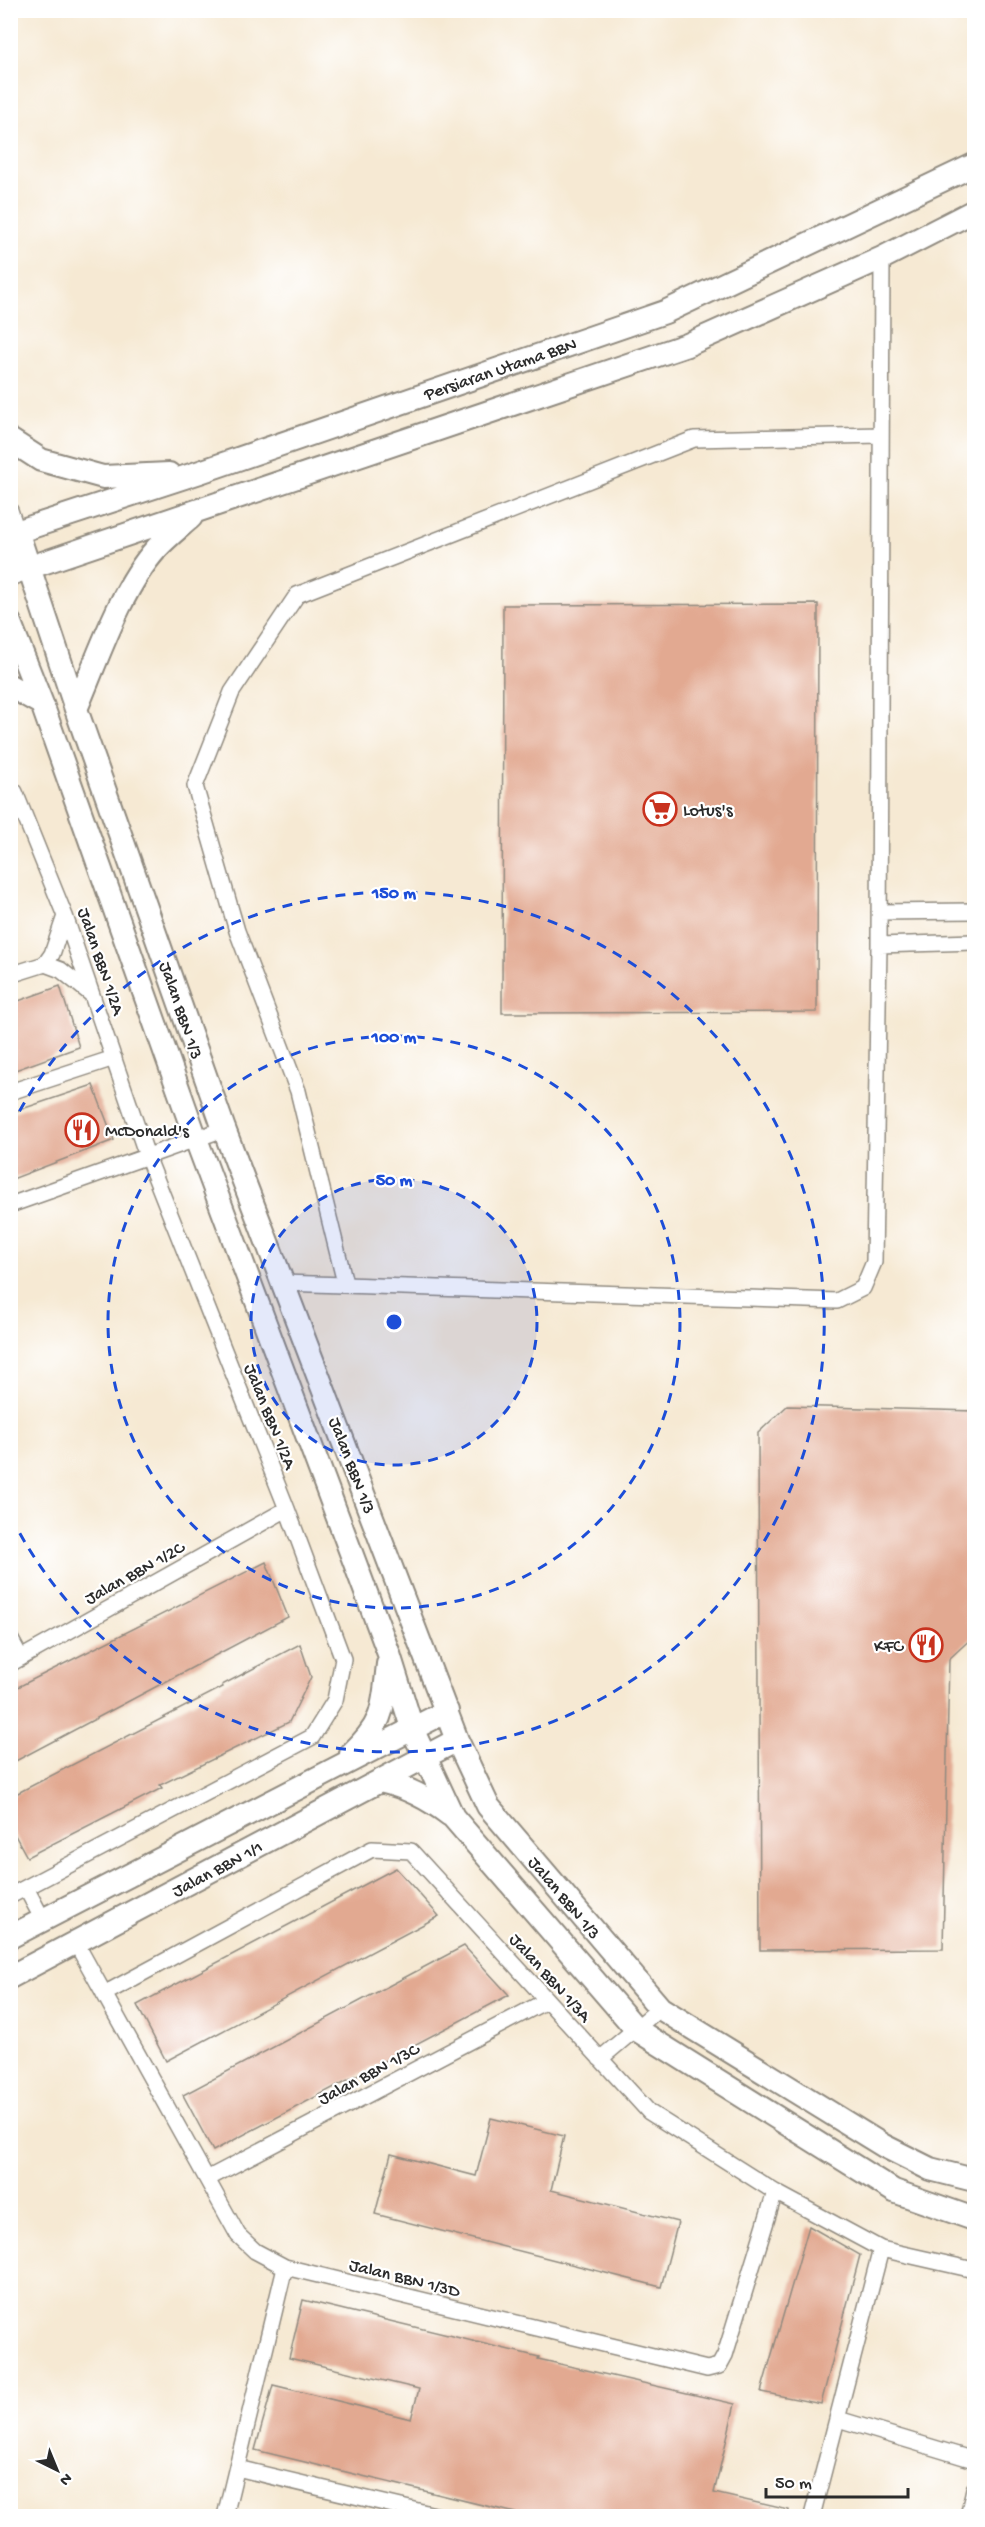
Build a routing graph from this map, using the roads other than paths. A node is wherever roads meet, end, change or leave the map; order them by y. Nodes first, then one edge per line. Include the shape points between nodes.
1 (975, 165) edge
2 (975, 211) edge
3 (882, 258) junction
4 (881, 435) junction
5 (10, 440) edge
6 (200, 472) junction
7 (10, 510) edge
8 (196, 512) junction
9 (14, 532) edge
10 (20, 571) edge
11 (10, 623) edge
12 (10, 686) edge
13 (42, 704) junction
14 (76, 709) junction
15 (10, 789) edge
16 (975, 911) edge
17 (879, 912) junction
18 (65, 916) junction
19 (975, 942) edge
20 (879, 945) junction
21 (45, 964) junction
22 (10, 975) edge
23 (95, 998) junction
24 (114, 1058) junction
25 (10, 1092) edge
26 (224, 1129) junction
27 (196, 1139) junction
28 (147, 1156) junction
29 (10, 1205) edge
30 (282, 1283) junction
31 (345, 1283) junction
32 (284, 1378) junction
33 (287, 1509) junction
34 (10, 1638) edge
35 (389, 1654) junction
36 (16, 1661) edge
37 (447, 1711) junction
38 (413, 1731) junction
39 (457, 1740) junction
40 (424, 1758) junction
41 (335, 1770) junction
42 (380, 1781) junction
43 (453, 1817) junction
44 (26, 1888) junction
45 (10, 1896) edge
46 (43, 1920) junction
47 (10, 1938) edge
48 (76, 1943) junction
49 (10, 1977) edge
50 (105, 1994) junction
51 (546, 2001) junction
52 (660, 2008) junction
53 (637, 2030) junction
54 (600, 2059) junction
55 (207, 2179) junction
56 (975, 2180) edge
57 (776, 2192) junction
58 (975, 2219) edge
59 (881, 2249) junction
60 (285, 2267) junction
61 (975, 2270) edge
62 (838, 2419) junction
63 (975, 2460) edge
64 (237, 2468) junction
65 (975, 2489) edge
66 (225, 2517) edge
67 (439, 2517) edge
68 (812, 2517) edge
69 (968, 2517) edge

1 - 6 street, Persiaran Utama BBN via 665,312
2 - 3 street
3 - 4 street
3 - 8 street via 687,345
4 - 17 street
4 - 31 street via 694,439 297,595 232,692 195,786 237,931 298,1091
5 - 6 street via 41,460 103,477
6 - 9 street, Persiaran Utama BBN
7 - 9 street
8 - 10 street
8 - 14 street via 156,549 133,583
9 - 10 street, Jalan BBN 1/3
10 - 14 street, Jalan BBN 1/3
11 - 13 street, Jalan BBN 1/3
12 - 13 street
13 - 27 street, Jalan BBN 1/3
14 - 26 street, Jalan BBN 1/3
15 - 18 street, Jalan BBN 1/2A via 15,792
16 - 17 street
17 - 20 street
18 - 21 street
18 - 23 street, Jalan BBN 1/2A
19 - 20 street
20 - 31 street via 874,1262 862,1288 837,1302
21 - 22 street
21 - 23 street via 61,970
23 - 24 street, Jalan BBN 1/2A
24 - 25 street
24 - 28 street, Jalan BBN 1/2A
26 - 27 street
26 - 30 street, Jalan BBN 1/3
27 - 28 street
27 - 32 street, Jalan BBN 1/3
28 - 29 street
28 - 33 street, Jalan BBN 1/2A
30 - 31 street
30 - 32 street via 274,1288 271,1302 285,1357
30 - 37 street, Jalan BBN 1/3
32 - 35 street, Jalan BBN 1/3
33 - 36 street, Jalan BBN 1/2C
33 - 44 street, Jalan BBN 1/2A via 343,1659 335,1700 312,1737
34 - 36 street, Jalan BBN 1/2C
35 - 38 street, Jalan BBN 1/3
35 - 41 street via 381,1716 373,1733
37 - 38 street, Jalan BBN 1/1
37 - 39 street, Jalan BBN 1/3
38 - 40 street, Jalan BBN 1/3
38 - 41 street, Jalan BBN 1/1
39 - 40 street, Jalan BBN 1/1
39 - 52 street, Jalan BBN 1/3 via 488,1806
40 - 42 street, Jalan BBN 1/1
40 - 43 street, Jalan BBN 1/3
41 - 46 street, Jalan BBN 1/1
42 - 43 street via 404,1786
42 - 48 street, Jalan BBN 1/1
43 - 53 street, Jalan BBN 1/3
44 - 45 street, Jalan BBN 1/2A
44 - 46 street
46 - 47 street, Jalan BBN 1/1
48 - 49 street, Jalan BBN 1/1
48 - 50 street, Jalan BBN 1/3D
50 - 51 street, Jalan BBN 1/3A via 372,1850 411,1851
50 - 55 street, Jalan BBN 1/3D
51 - 54 street, Jalan BBN 1/3A
51 - 55 street, Jalan BBN 1/3C
52 - 53 street
52 - 56 street, Jalan BBN 1/3 via 884,2146 930,2169
53 - 54 street
53 - 58 street, Jalan BBN 1/3 via 894,2191
54 - 57 street, Jalan BBN 1/3A via 649,2112
55 - 60 street, Jalan BBN 1/3D via 238,2235 255,2251
57 - 59 street, Jalan BBN 1/3A
57 - 60 street, Jalan BBN 1/3D via 725,2355 718,2366 707,2369
59 - 61 street, Jalan BBN 1/3A
59 - 62 street
60 - 64 street
62 - 63 street
62 - 68 street
64 - 66 street
64 - 67 street
65 - 69 street

